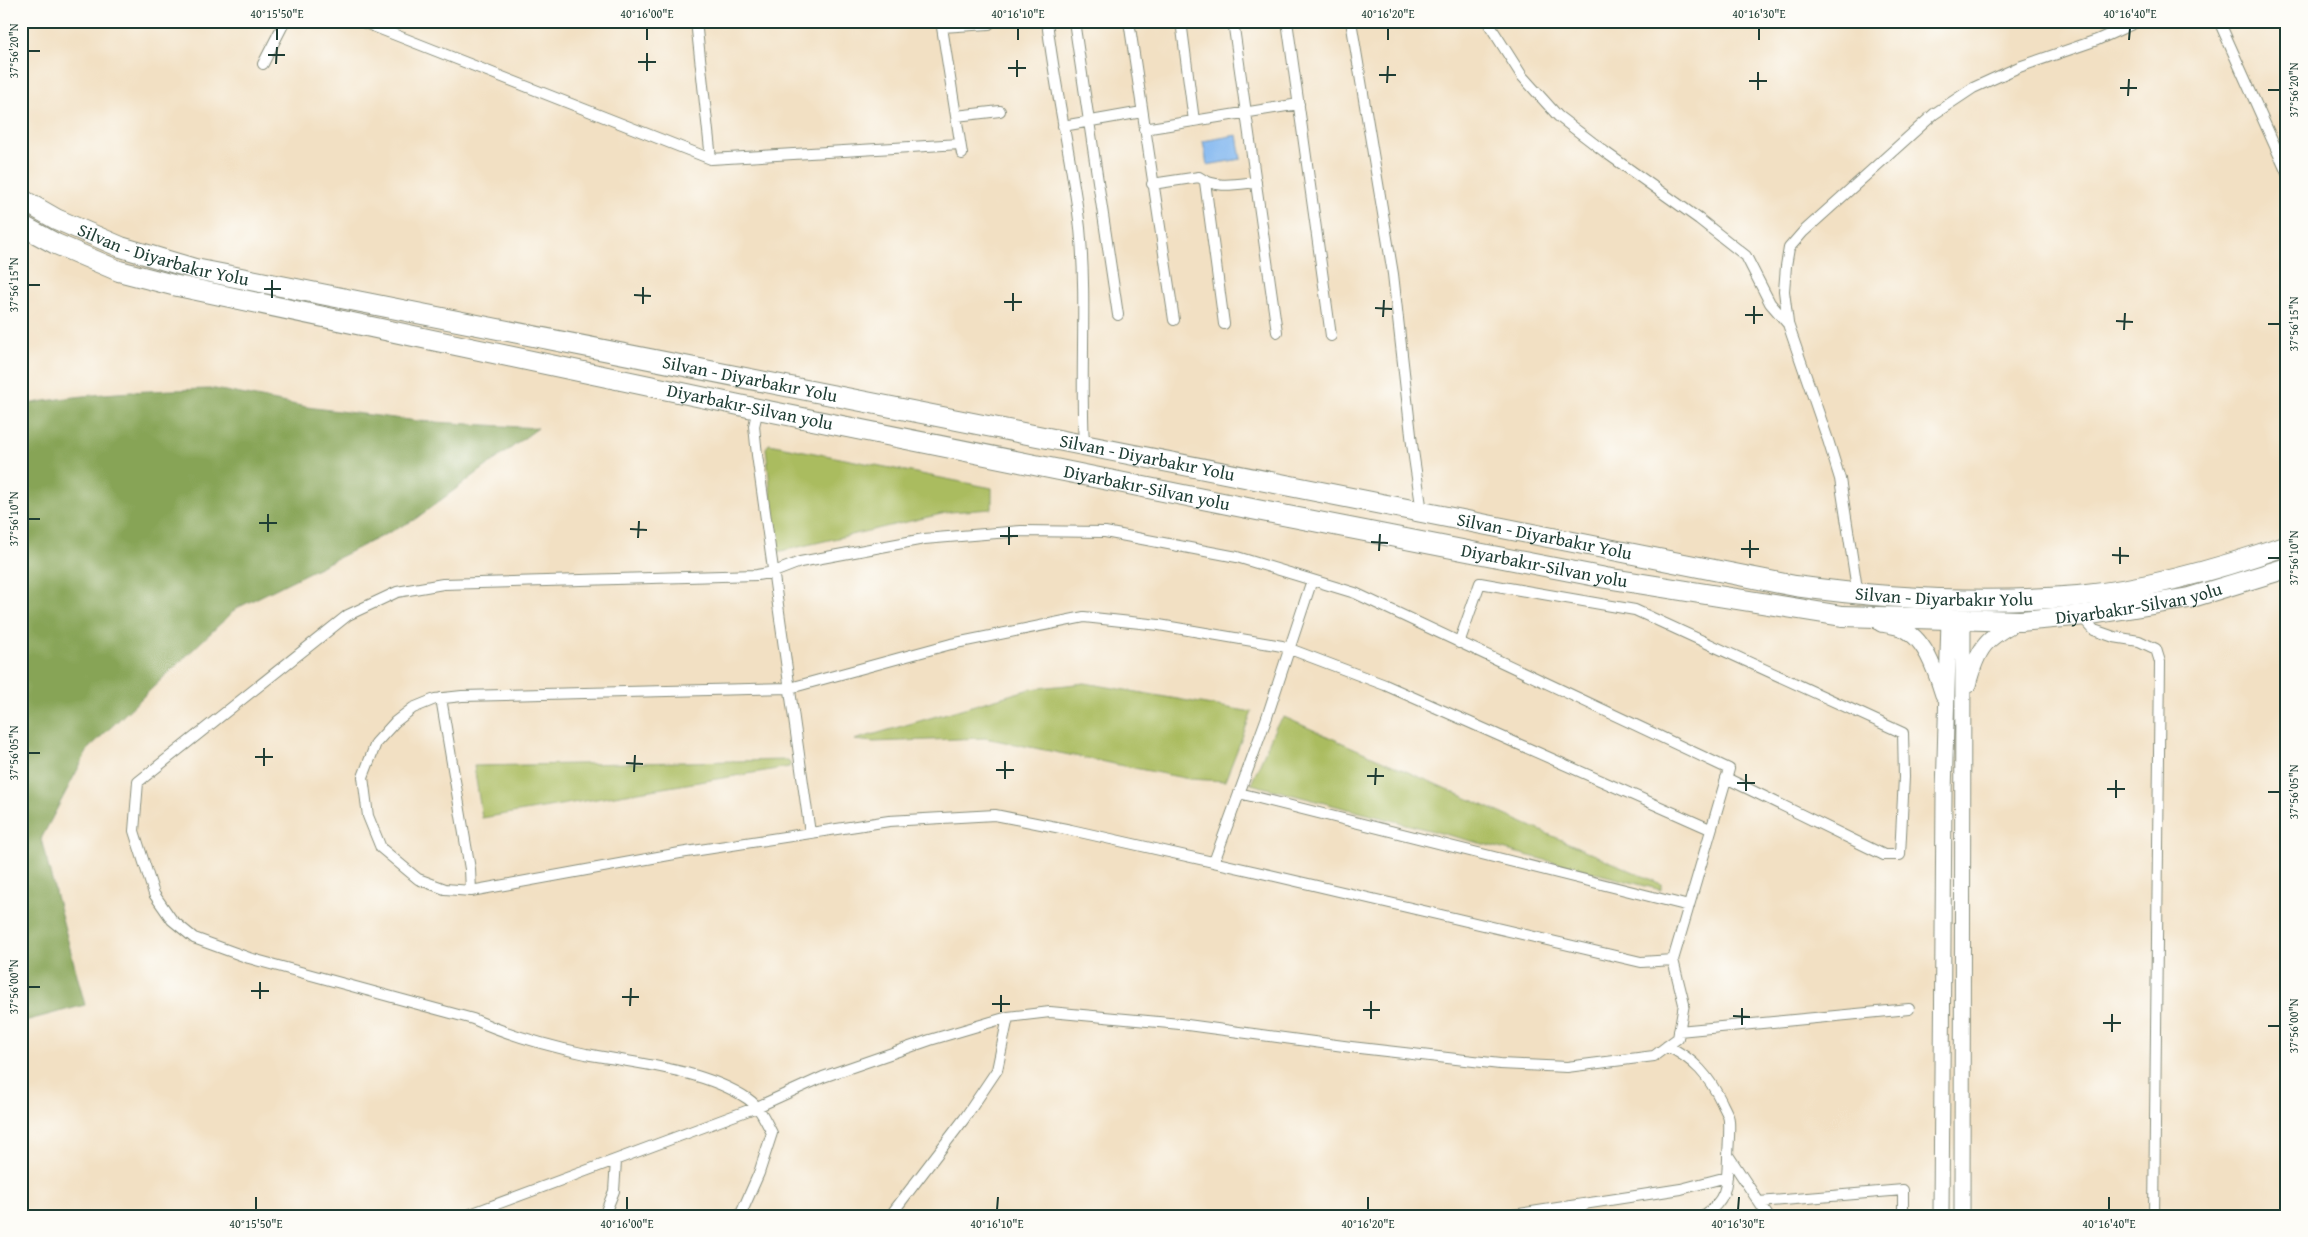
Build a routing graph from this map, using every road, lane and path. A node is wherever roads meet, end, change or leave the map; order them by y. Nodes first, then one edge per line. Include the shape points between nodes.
1 (285, 21) edge
2 (360, 21) edge
3 (696, 21) edge
4 (1047, 21) edge
5 (1074, 21) edge
6 (1129, 21) edge
7 (1181, 21) edge
8 (1233, 21) edge
9 (1287, 21) edge
10 (1351, 21) edge
11 (1488, 21) edge
12 (2139, 21) edge
13 (2219, 21) edge
14 (942, 24) edge
15 (989, 24) dead end
16 (263, 64) dead end
17 (1300, 104) junction
18 (1000, 110) dead end
19 (1142, 112) junction
20 (1247, 112) junction
21 (956, 116) junction
22 (1088, 120) junction
23 (1194, 120) junction
24 (1063, 126) junction
25 (1144, 129) junction
26 (711, 159) junction
27 (2287, 173) edge
28 (1205, 182) junction
29 (1256, 182) junction
30 (1152, 184) junction
31 (21, 199) edge
32 (21, 225) edge
33 (1118, 315) dead end
34 (1174, 320) dead end
35 (1224, 324) dead end
36 (1788, 324) junction
37 (1278, 332) dead end
38 (1331, 336) dead end
39 (758, 409) junction
40 (1084, 445) junction
41 (1422, 512) junction
42 (2287, 545) edge
43 (2287, 568) edge
44 (774, 572) junction
45 (1312, 580) junction
46 (1858, 595) junction
47 (1842, 616) junction
48 (2081, 616) junction
49 (1956, 620) junction
50 (2020, 621) junction
51 (1459, 642) junction
52 (1290, 649) junction
53 (790, 688) junction
54 (441, 698) junction
55 (1946, 706) junction
56 (1962, 709) junction
57 (1726, 778) junction
58 (1239, 793) junction
59 (1710, 829) junction
60 (810, 833) junction
61 (1214, 862) junction
62 (472, 891) junction
63 (1689, 906) junction
64 (1673, 960) junction
65 (1909, 1009) dead end
66 (1008, 1017) junction
67 (1679, 1030) junction
68 (1667, 1046) junction
69 (758, 1107) junction
70 (1728, 1155) junction
71 (616, 1161) junction
72 (1727, 1177) junction
73 (1589, 1202) junction
74 (1759, 1202) junction
75 (465, 1216) edge
76 (604, 1216) edge
77 (740, 1216) edge
78 (890, 1216) edge
79 (1506, 1216) edge
80 (1570, 1216) edge
81 (1703, 1216) edge
82 (1768, 1216) edge
83 (1903, 1216) edge
84 (1941, 1216) edge
85 (1962, 1216) edge
86 (2154, 1216) edge

1 - 16 street
2 - 26 street
3 - 26 street
4 - 24 street
5 - 22 street
6 - 19 street
7 - 23 street
8 - 20 street
9 - 17 street
10 - 41 street via 1393,274
11 - 36 street via 1522,76 1558,116 1746,256 1770,302
12 - 36 street via 2097,40 2019,67 1981,85 1934,114 1789,248 1784,291
13 - 27 street
14 - 15 street
14 - 21 street
17 - 20 street
17 - 38 street
18 - 21 street
19 - 22 street
19 - 25 street
20 - 23 street
20 - 29 street
21 - 26 street via 961,149
22 - 24 street
22 - 33 street
23 - 25 street
24 - 40 street via 1080,227 1084,285 1081,394
25 - 30 street
28 - 29 street via 1216,185
28 - 30 street via 1199,176
28 - 35 street
29 - 37 street
30 - 34 street
31 - 40 highway, Silvan - Diyarbakır Yolu via 56,219 121,247 195,269
32 - 39 highway, Diyarbakır-Silvan yolu via 119,271 164,283
36 - 46 street via 1840,479
39 - 44 street via 754,426
39 - 47 highway, Diyarbakır-Silvan yolu via 1606,578
40 - 41 highway, Silvan - Diyarbakır Yolu
41 - 46 highway, Silvan - Diyarbakır Yolu via 1795,586
42 - 46 highway, Silvan - Diyarbakır Yolu via 2198,574 2078,596 1981,599
43 - 48 highway, Diyarbakır-Silvan yolu via 2189,598
44 - 45 street via 800,562 924,539 1030,531 1105,532 1237,557
44 - 53 street
44 - 69 street via 452,584 397,592 348,614 138,782 134,831 154,894 172,920 194,938 249,958 473,1019 504,1033 642,1063 715,1083
45 - 51 street via 1355,593
45 - 52 street
47 - 49 highway, Diyarbakır-Silvan yolu
47 - 55 street via 1902,628 1916,640 1938,677
48 - 50 highway, Diyarbakır-Silvan yolu
48 - 86 street via 2094,630 2139,641 2156,649 2160,662
49 - 50 highway, Diyarbakır-Silvan yolu
49 - 55 street
49 - 56 street
50 - 56 street via 1994,634 1974,661
51 - 57 street via 1729,769
51 - 57 street via 1480,583 1635,610 1903,733 1900,855 1884,855
52 - 53 street via 1159,625 1084,617 951,644
52 - 58 street
52 - 59 street via 1385,685
53 - 54 street
53 - 60 street
54 - 62 street
54 - 62 street via 413,708 376,743 363,777 368,816 381,848 418,879 445,889
55 - 84 street
56 - 85 street
57 - 59 street
58 - 61 street
58 - 63 street
59 - 63 street
60 - 61 street via 904,820 994,815
60 - 62 street
61 - 64 street via 1641,962
63 - 64 street
64 - 67 street via 1684,1004
65 - 67 street
66 - 68 street via 1050,1012 1161,1022 1500,1064 1567,1067 1654,1056
66 - 69 street via 822,1077
66 - 78 street via 997,1070
67 - 68 street via 1678,1038
68 - 70 street via 1686,1055 1713,1084 1729,1118
69 - 71 street
69 - 77 street via 772,1133
70 - 72 street
70 - 74 street
71 - 75 street
71 - 76 street via 614,1191
72 - 73 street via 1681,1189
72 - 81 street via 1719,1204
73 - 79 street
73 - 80 street
74 - 82 street
74 - 83 street via 1902,1190

